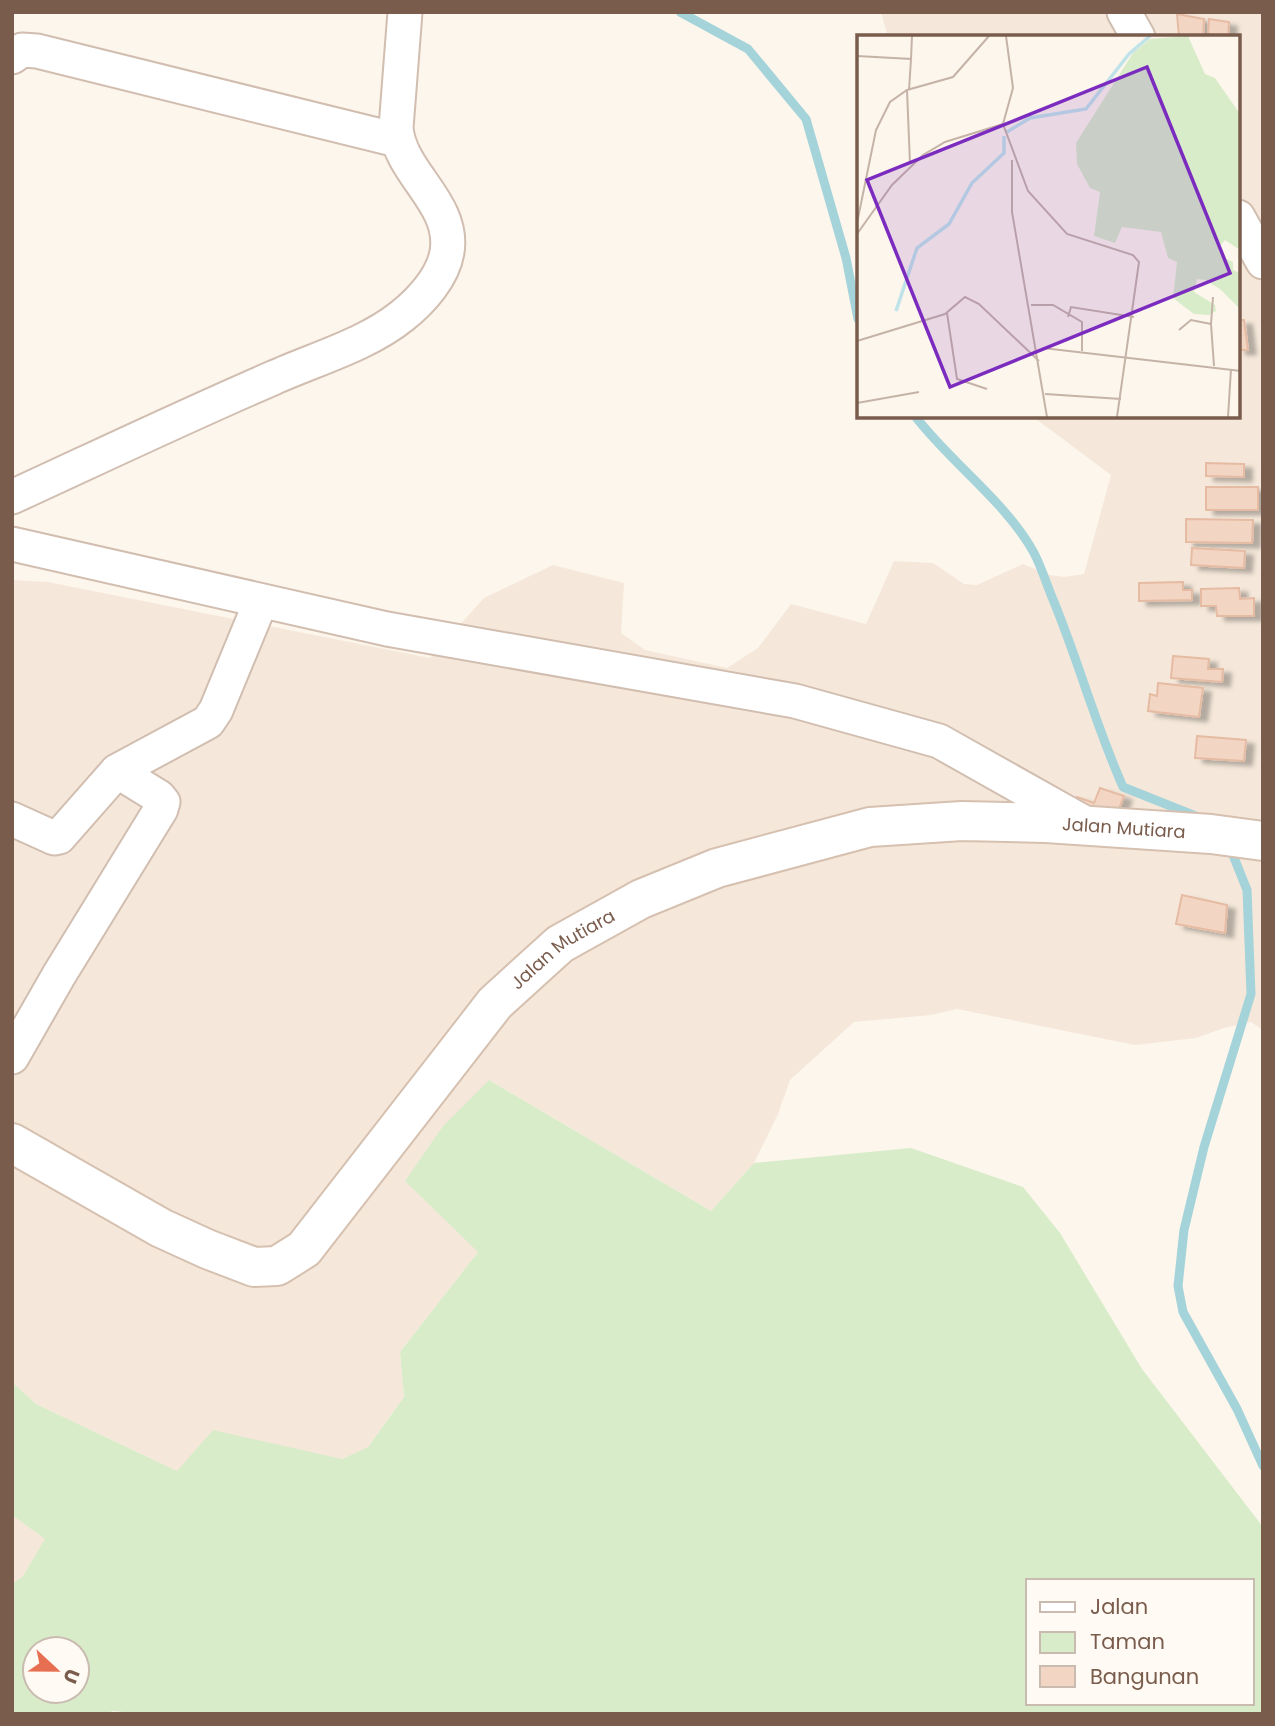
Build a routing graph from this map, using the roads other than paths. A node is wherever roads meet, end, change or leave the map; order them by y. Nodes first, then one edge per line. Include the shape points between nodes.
1 (405, 12) edge
2 (1124, 12) edge
3 (1137, 35) edge
4 (12, 57) edge
5 (397, 141) junction
6 (1240, 221) edge
7 (1263, 262) edge
8 (12, 497) edge
9 (12, 544) edge
10 (261, 601) junction
11 (117, 771) junction
12 (12, 819) edge
13 (1090, 826) junction
14 (1263, 841) edge
15 (12, 1057) edge
16 (12, 1143) edge

1 - 5 street
2 - 3 street
4 - 5 street via 22,50 37,51
5 - 8 street via 438,204 448,238 442,268 418,302 400,318 340,351
6 - 7 street
9 - 10 street
10 - 11 street via 210,720
10 - 13 street via 387,629 794,701 939,741
11 - 12 street via 59,836 54,838
11 - 15 street via 159,797 162,809
13 - 14 street, Jalan Mutiara
13 - 16 street, Jalan Mutiara via 962,821 870,827 717,868 641,899 560,944 495,1003 304,1249 277,1266 254,1268 207,1250

